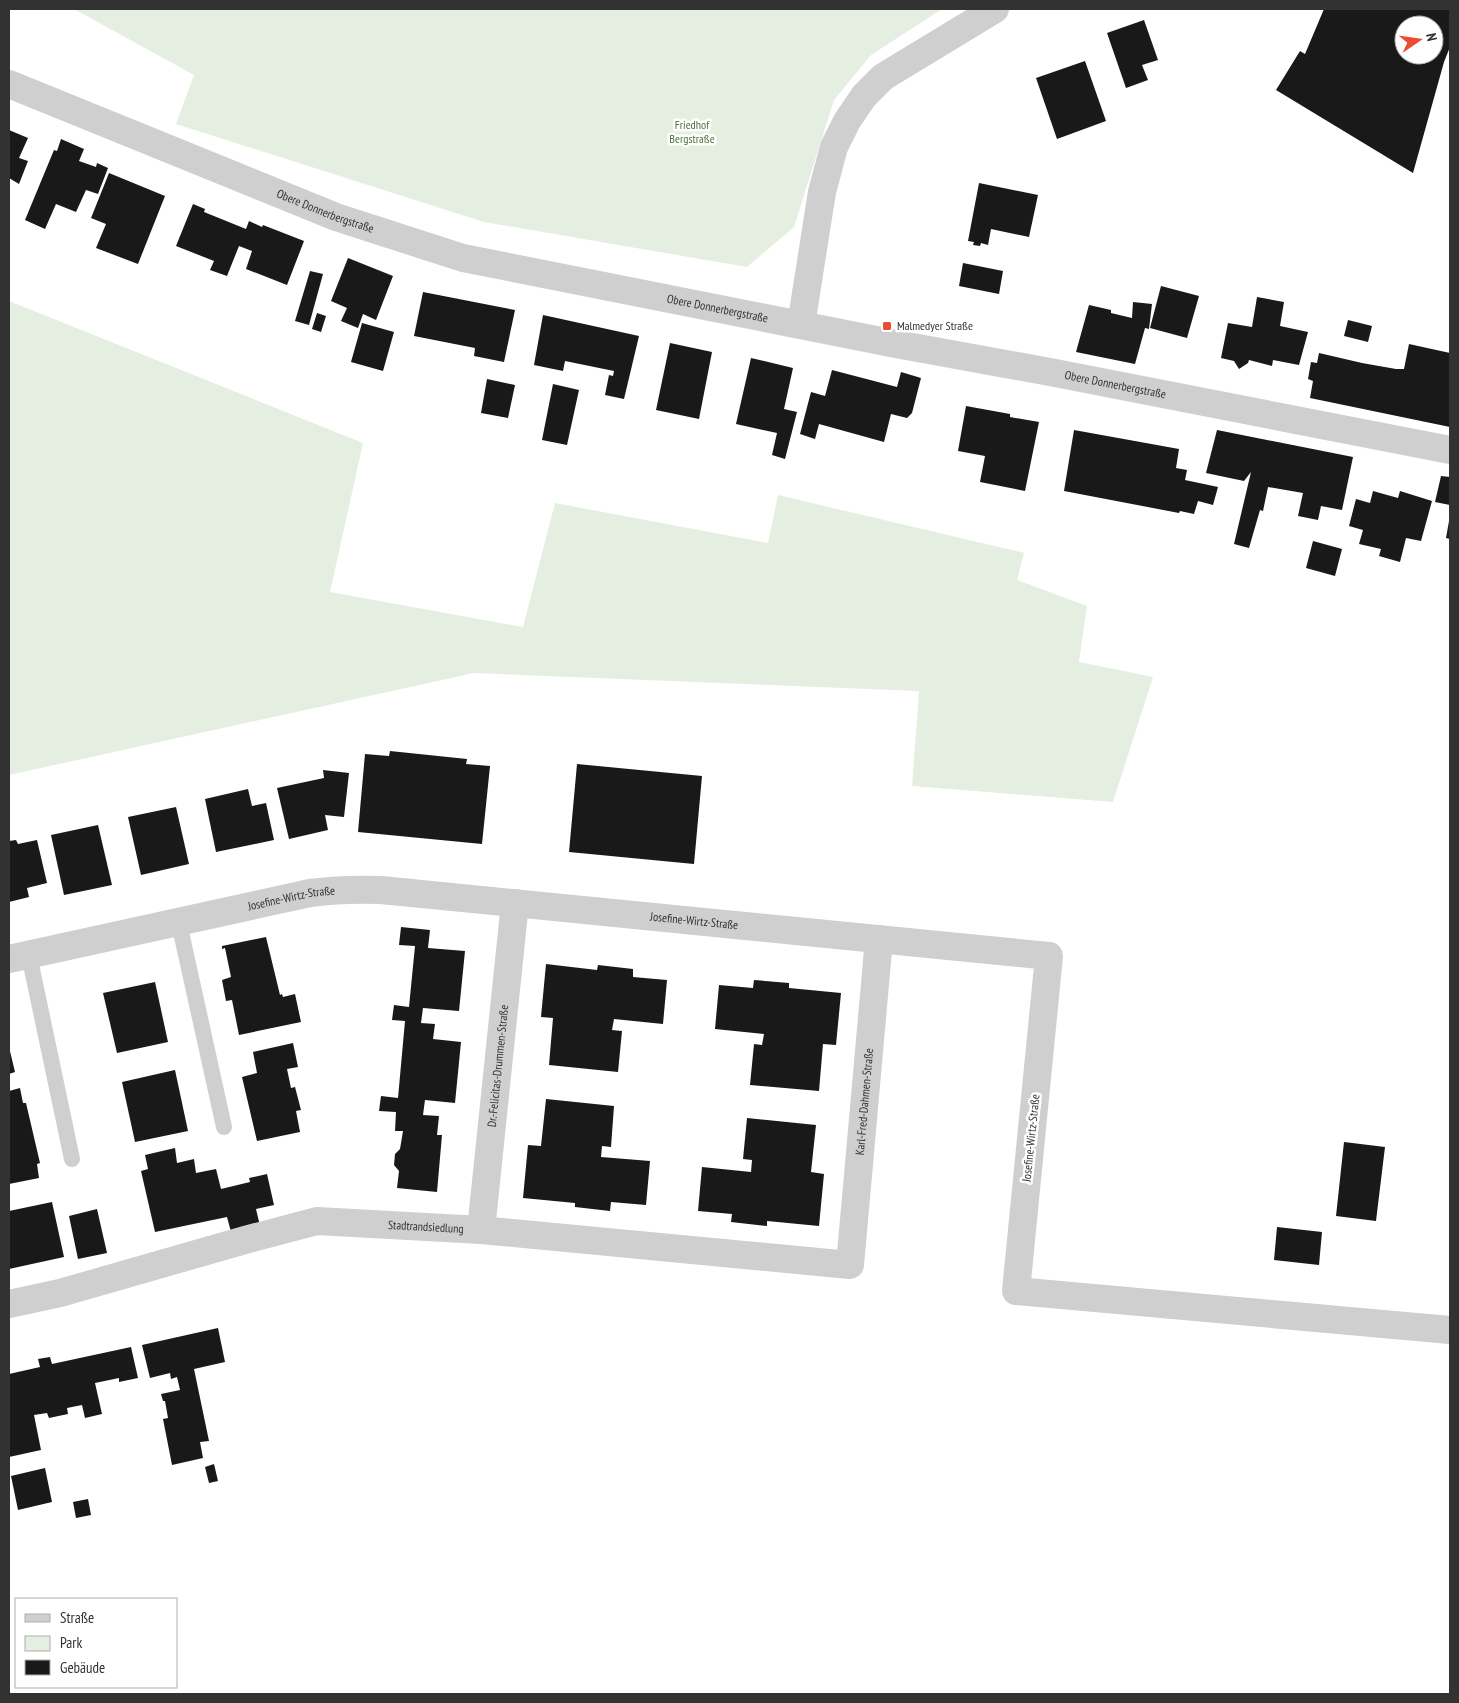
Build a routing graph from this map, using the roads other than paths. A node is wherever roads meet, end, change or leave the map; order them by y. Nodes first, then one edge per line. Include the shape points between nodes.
1 (995, 9) edge
2 (9, 84) edge
3 (801, 325) junction
4 (1450, 450) edge
5 (514, 903) junction
6 (179, 923) junction
7 (878, 940) junction
8 (19, 957) edge
9 (224, 1127) dead end
10 (72, 1160) dead end
11 (482, 1230) junction
12 (850, 1265) joint
13 (9, 1304) edge
14 (1450, 1330) edge

1 - 3 street via 883,77 864,96 847,121 834,147 822,192
2 - 3 street, Obere Donnerbergstraße via 336,217 463,258
3 - 4 street, Obere Donnerbergstraße
5 - 6 street, Josefine-Wirtz-Straße via 380,890 331,890
5 - 7 street, Josefine-Wirtz-Straße
5 - 11 street, Dr.-Felicitas-Drummen-Straße
6 - 8 street, Josefine-Wirtz-Straße
6 - 9 lane
7 - 12 street, Karl-Fred-Dahmen-Straße
7 - 14 street, Josefine-Wirtz-Straße via 1048,956 1016,1291
8 - 10 lane
11 - 12 street, Stadtrandsiedlung
11 - 13 street, Stadtrandsiedlung via 317,1222

